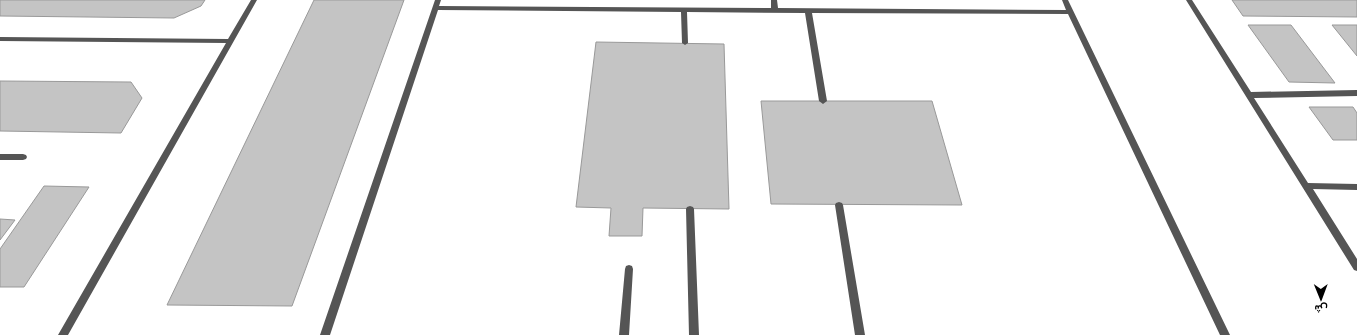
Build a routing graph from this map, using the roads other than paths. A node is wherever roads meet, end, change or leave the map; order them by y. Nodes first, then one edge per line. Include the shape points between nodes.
1 (254, 0) edge
2 (774, 0) edge
3 (1064, 0) edge
4 (1189, 0) edge
5 (437, 4) edge
6 (684, 10) junction
7 (775, 11) junction
8 (808, 11) junction
9 (1070, 12) junction
10 (0, 39) edge
11 (231, 41) junction
12 (685, 43) dead end
13 (1357, 93) edge
14 (1248, 95) junction
15 (823, 101) dead end
16 (0, 157) edge
17 (22, 157) dead end
18 (1306, 186) junction
19 (1357, 187) edge
20 (840, 205) dead end
21 (690, 208) dead end
22 (1357, 267) edge
23 (629, 269) dead end
24 (63, 335) edge
25 (325, 335) edge
26 (624, 335) edge
27 (694, 335) edge
28 (860, 335) edge
29 (1225, 335) edge

1 - 11 lane
2 - 7 lane
3 - 9 lane
4 - 14 lane
5 - 6 lane
5 - 25 lane
6 - 7 lane
6 - 12 lane
7 - 8 lane
8 - 9 lane
8 - 15 lane
9 - 29 lane
10 - 11 lane
11 - 24 lane
13 - 14 lane
14 - 18 lane
16 - 17 lane
18 - 19 lane
18 - 22 lane
20 - 28 lane
21 - 27 lane
23 - 26 lane

